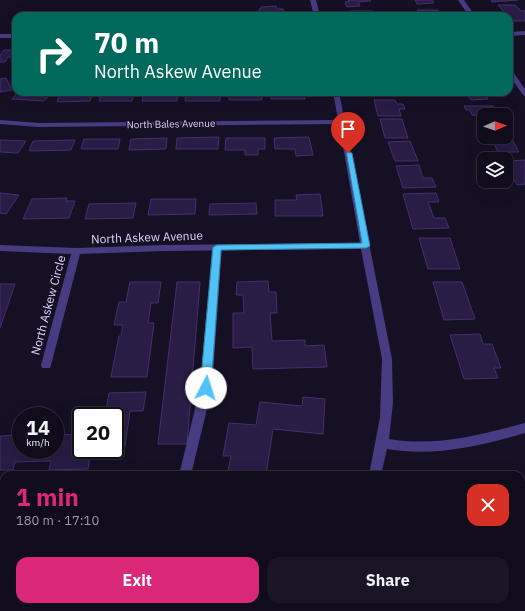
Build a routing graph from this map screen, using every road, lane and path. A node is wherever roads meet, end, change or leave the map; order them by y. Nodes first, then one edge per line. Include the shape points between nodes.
1 (313, 0) edge
2 (461, 0) edge
3 (316, 12) edge
4 (469, 12) edge
5 (525, 33) edge
6 (513, 34) edge
7 (0, 36) edge
8 (12, 36) edge
9 (513, 76) edge
10 (525, 94) edge
11 (337, 96) edge
12 (0, 122) edge
13 (342, 122) junction
14 (366, 246) junction
15 (217, 247) junction
16 (0, 248) edge
17 (76, 251) junction
18 (46, 365) dead end
19 (525, 428) edge
20 (384, 443) junction
21 (186, 471) edge
22 (376, 471) edge

1 - 3 street
2 - 4 street
5 - 6 street
7 - 8 street
9 - 10 street
11 - 13 street
12 - 13 street, North Bales Avenue via 39,125
13 - 14 street
14 - 15 street, North Askew Avenue
14 - 20 street via 387,359 389,396
15 - 17 street, North Askew Avenue
15 - 21 street via 206,388
16 - 17 street, North Askew Avenue
17 - 18 street, North Askew Circle
19 - 20 street via 462,445 431,448
20 - 22 street

